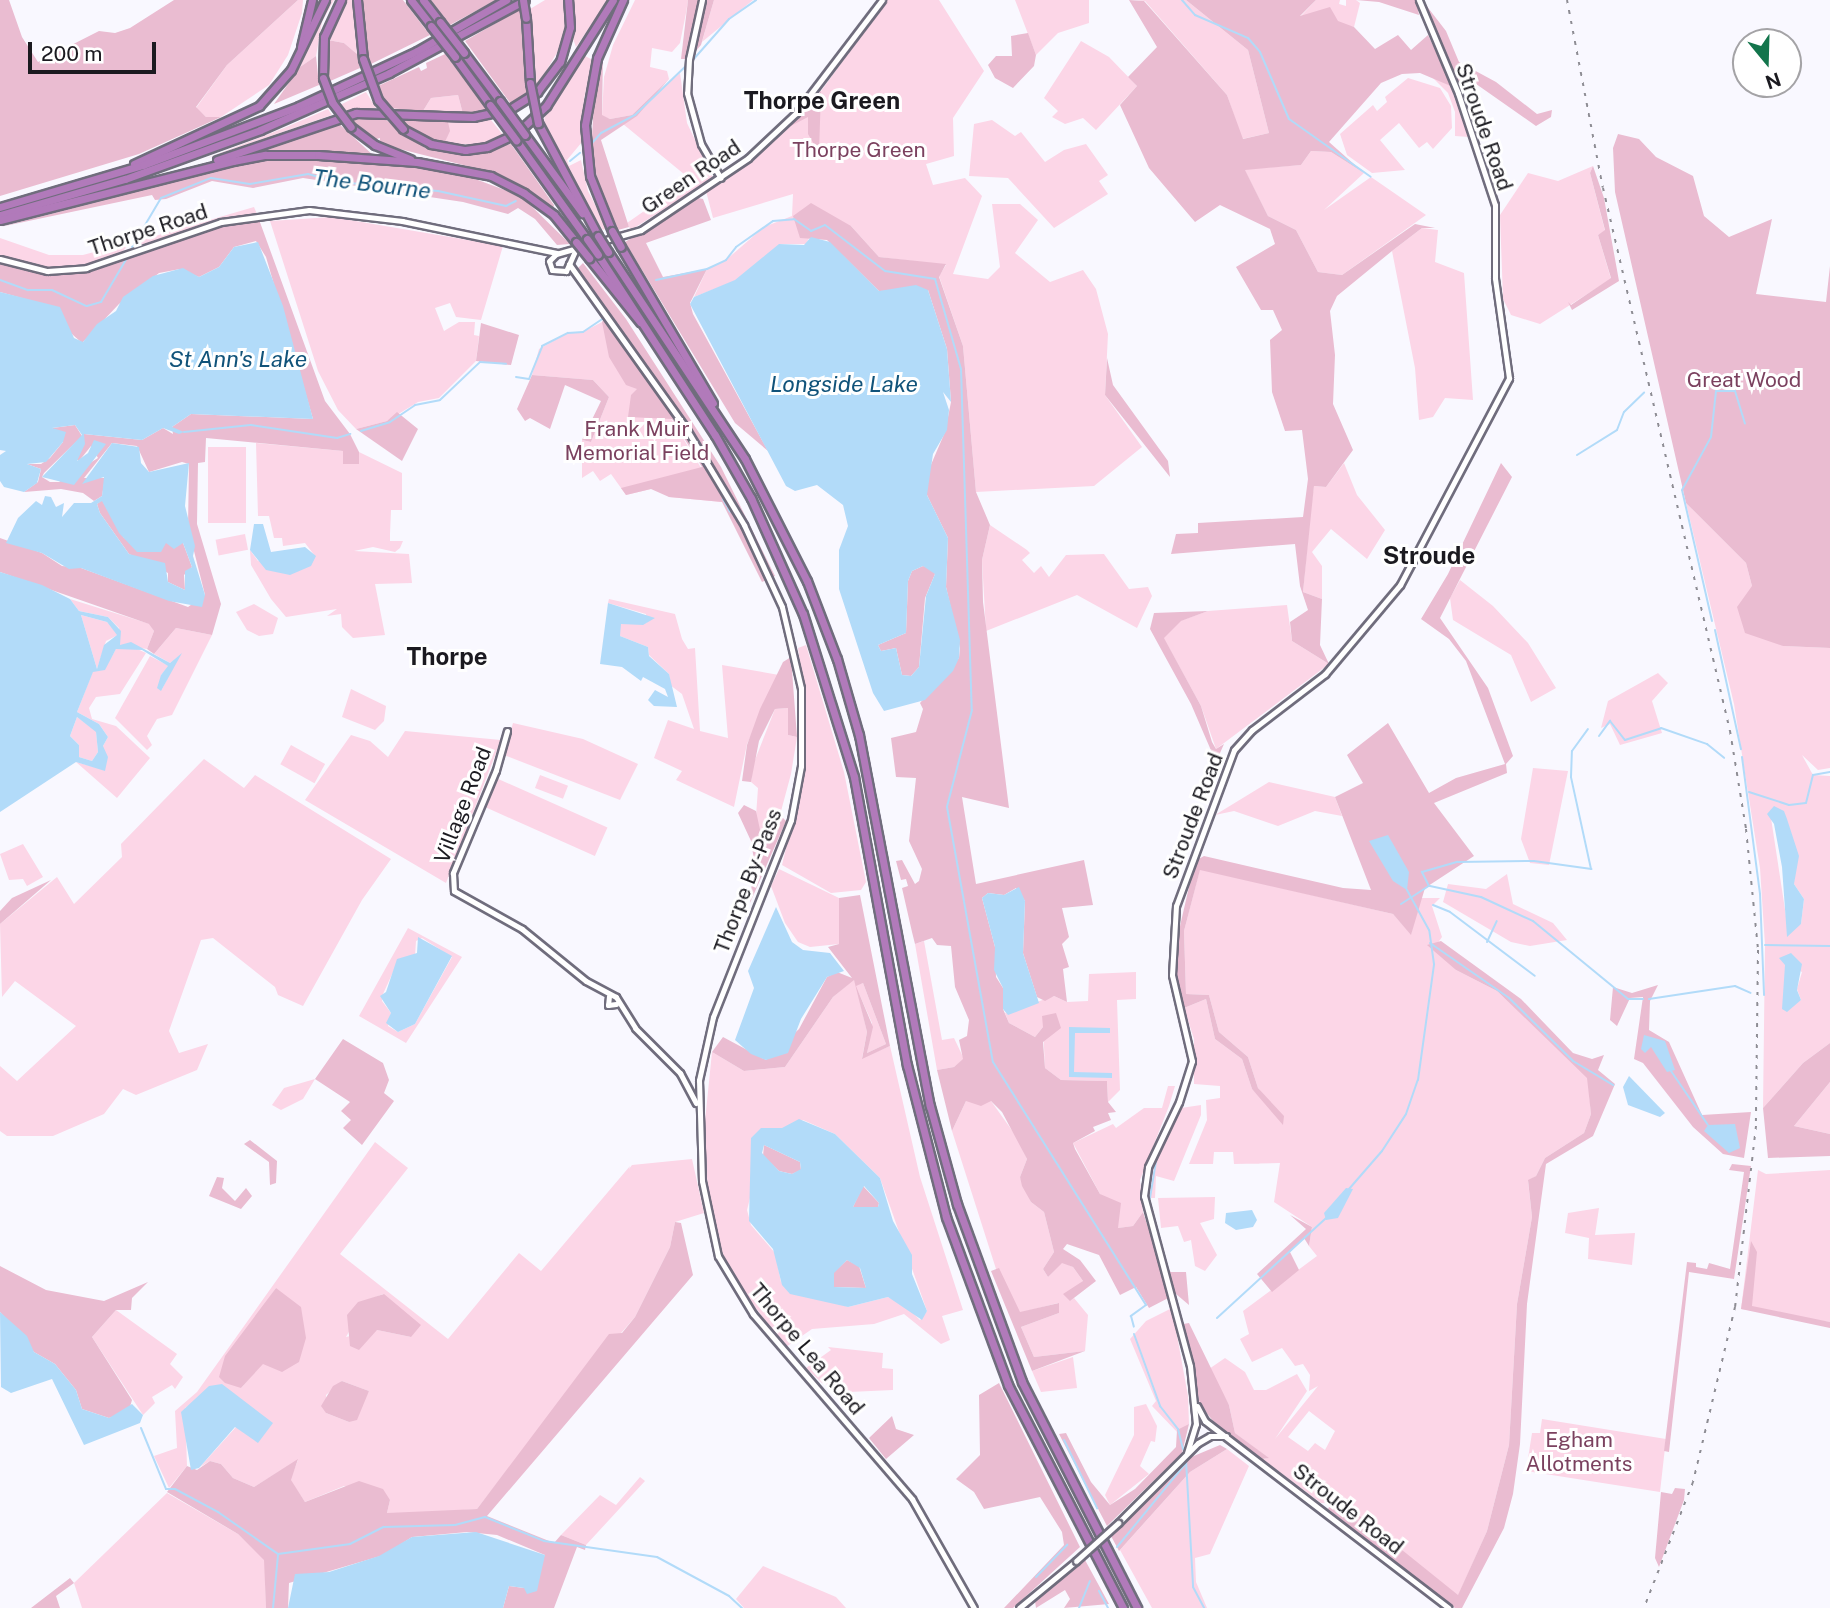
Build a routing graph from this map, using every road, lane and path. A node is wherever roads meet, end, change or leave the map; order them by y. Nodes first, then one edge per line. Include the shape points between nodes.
1 (312, 0) edge
2 (325, 0) edge
3 (341, 0) edge
4 (357, 0) edge
5 (411, 0) edge
6 (423, 0) edge
7 (506, 0) edge
8 (524, 0) edge
9 (568, 0) edge
10 (613, 0) edge
11 (623, 0) edge
12 (702, 0) edge
13 (882, 0) edge
14 (1419, 0) edge
15 (299, 54) junction
16 (417, 162) junction
17 (199, 167) junction
18 (115, 174) junction
19 (721, 178) junction
20 (0, 206) edge
21 (0, 215) edge
22 (0, 220) edge
23 (598, 236) junction
24 (541, 249) junction
25 (575, 251) junction
26 (560, 254) junction
27 (0, 259) edge
28 (549, 261) junction
29 (569, 262) junction
30 (564, 272) junction
31 (584, 286) junction
32 (645, 328) junction
33 (715, 411) junction
34 (507, 730) dead end
35 (680, 1073) junction
36 (699, 1080) junction
37 (698, 1106) junction
38 (1195, 1400) junction
39 (1208, 1422) junction
40 (1196, 1424) junction
41 (1195, 1433) junction
42 (1226, 1436) junction
43 (1207, 1437) junction
44 (1187, 1454) junction
45 (974, 1608) edge
46 (1024, 1608) edge
47 (1123, 1608) edge
48 (1138, 1608) edge
49 (1449, 1608) edge

1 - 15 highway
2 - 15 highway
3 - 16 highway, bridge via 324,37 324,78 332,103 351,127 375,145
4 - 10 highway, bridge via 363,59 375,96 403,129 431,144 465,150 487,147 517,133 546,106
5 - 32 highway, bridge via 587,239
6 - 23 highway, bridge
7 - 18 highway via 417,51 299,106
8 - 21 highway via 389,73 271,125 125,179
8 - 23 highway, bridge via 538,123
9 - 17 highway via 570,27 560,62 537,92 510,109 473,117 346,114
11 - 33 highway, bridge via 597,58 585,125 590,176 612,231 709,392
12 - 19 street via 688,69 692,118
13 - 19 street, Green Road via 796,113
14 - 38 street, Stroude Road via 1458,93 1495,205 1495,278 1509,378 1400,585 1325,674 1252,730 1234,750 1176,906 1172,969 1192,1061 1149,1167 1144,1196 1176,1305
15 - 18 highway via 285,80 259,106
16 - 17 highway via 265,155
16 - 32 highway, bridge via 461,168 509,184 554,215
17 - 22 highway
18 - 20 highway
19 - 25 street, Green Road via 641,230
23 - 33 highway, bridge
24 - 26 street, Thorpe Road
24 - 27 street, Thorpe Road via 352,212 264,213 220,222 86,268 47,271
24 - 28 street
25 - 26 street, Green Road
25 - 29 street
26 - 28 street
26 - 29 street, Thorpe By-Pass
28 - 30 street, Thorpe By-Pass via 555,272
29 - 30 street
29 - 31 street, Thorpe By-Pass
30 - 31 street, Thorpe By-Pass
31 - 36 street, Thorpe By-Pass via 673,409 744,525 782,607 801,688 802,756 791,820 713,1017
32 - 47 highway via 751,498 803,614 854,777 907,1065 946,1217 1008,1385
33 - 48 highway via 807,581 837,659 878,822 930,1105 957,1204 995,1314 1047,1436
34 - 35 street, Village Road via 496,770 453,873 454,891 522,929 609,996 608,1005 616,1004
35 - 36 street
35 - 37 street
36 - 37 street, Thorpe Lea Road
37 - 45 street, Thorpe Lea Road via 704,1194 724,1271 763,1326 912,1499
38 - 39 street, Stroude Road
38 - 40 street, Stroude Road
39 - 40 street
39 - 42 street, Stroude Road
39 - 43 street
40 - 41 street, Stroude Road
41 - 43 street
41 - 44 street, Stroude Road
42 - 43 street
42 - 49 street, Stroude Road
43 - 44 street
44 - 46 street, bridge

